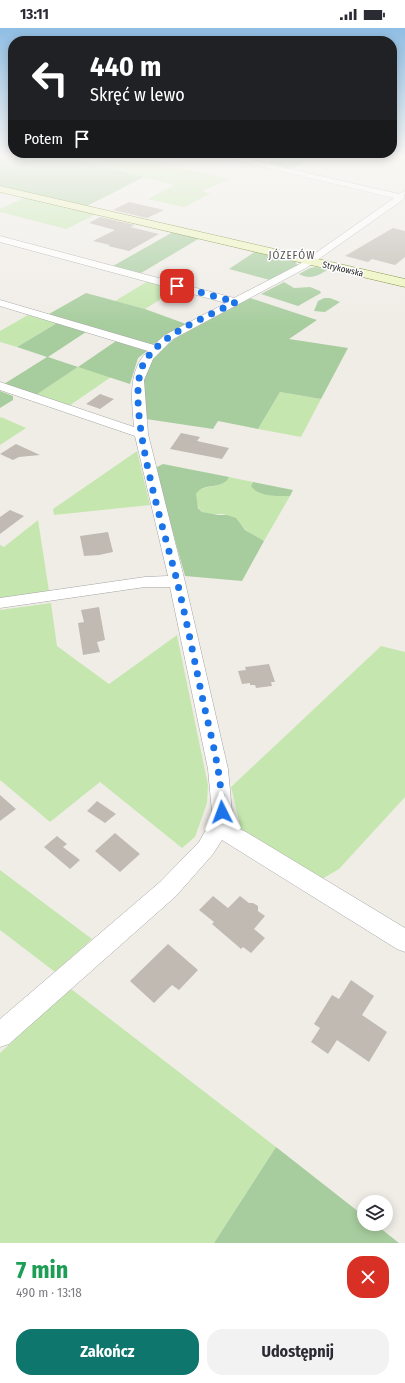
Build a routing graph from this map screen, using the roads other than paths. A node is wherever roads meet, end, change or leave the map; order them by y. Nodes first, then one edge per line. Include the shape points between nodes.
1 (88, 211) edge
2 (382, 211) edge
3 (0, 239) edge
4 (309, 261) junction
5 (405, 283) edge
6 (236, 302) junction
7 (0, 303) edge
8 (154, 349) junction
9 (0, 386) edge
10 (141, 434) junction
11 (177, 582) junction
12 (0, 604) edge
13 (218, 828) junction
14 (405, 941) edge
15 (0, 1035) edge

1 - 4 street, Strykowska
2 - 4 street
3 - 6 street
4 - 5 street, Strykowska
4 - 6 street
6 - 8 street via 169,337
7 - 8 street
8 - 10 street via 143,365 138,380
9 - 10 street
10 - 11 street
11 - 12 street via 145,582
11 - 13 street via 218,769 222,812
13 - 14 street via 239,838
13 - 15 street via 206,848 168,889

